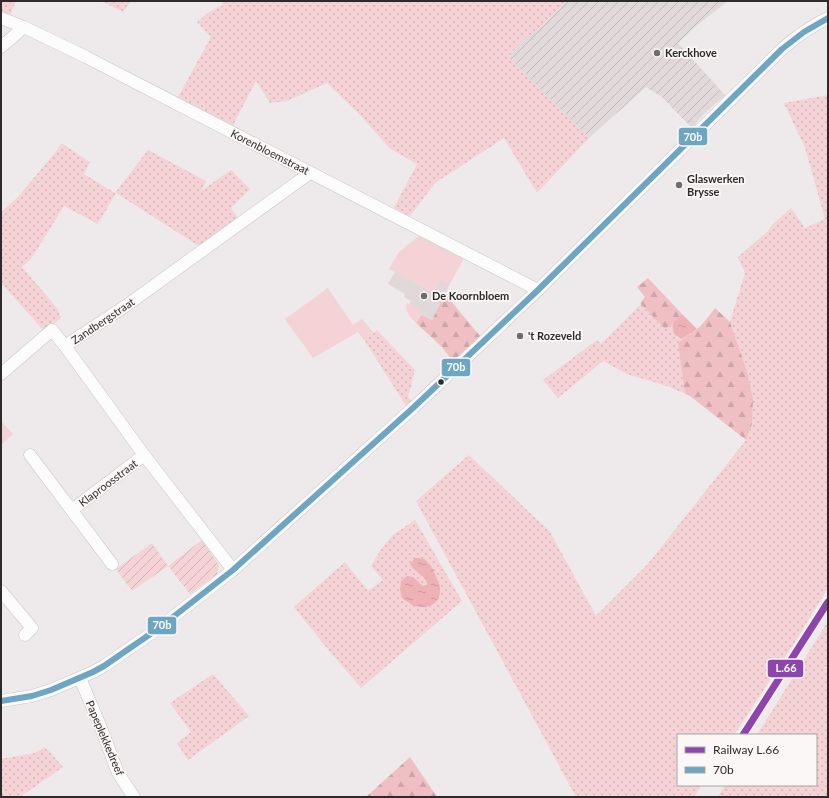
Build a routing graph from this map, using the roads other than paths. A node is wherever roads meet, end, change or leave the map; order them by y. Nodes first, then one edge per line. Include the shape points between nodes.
1 (1, 18) edge
2 (828, 18) edge
3 (24, 27) junction
4 (1, 47) edge
5 (310, 173) junction
6 (538, 290) junction
7 (64, 346) junction
8 (1, 374) edge
9 (30, 455) dead end
10 (144, 455) junction
11 (72, 510) junction
12 (112, 564) dead end
13 (233, 570) junction
14 (1, 592) edge
15 (25, 635) dead end
16 (80, 678) junction
17 (1, 701) edge
18 (134, 797) edge

1 - 3 street, Korenbloemstraat
2 - 6 street via 800,34 782,49
3 - 4 street
3 - 5 street, Korenbloemstraat
5 - 6 street, Korenbloemstraat
5 - 7 street, Zandbergstraat via 127,305
6 - 13 street via 413,408
7 - 8 street via 56,326
7 - 10 street, Zandbergstraat
9 - 11 street, Klaproosstraat
10 - 11 street, Klaproosstraat
10 - 13 street, Zandbergstraat
11 - 12 street, Klaproosstraat
13 - 16 street via 159,628 104,666
14 - 15 street via 32,628
16 - 17 street via 38,694
16 - 18 street, Papeplekkedreef via 118,773

